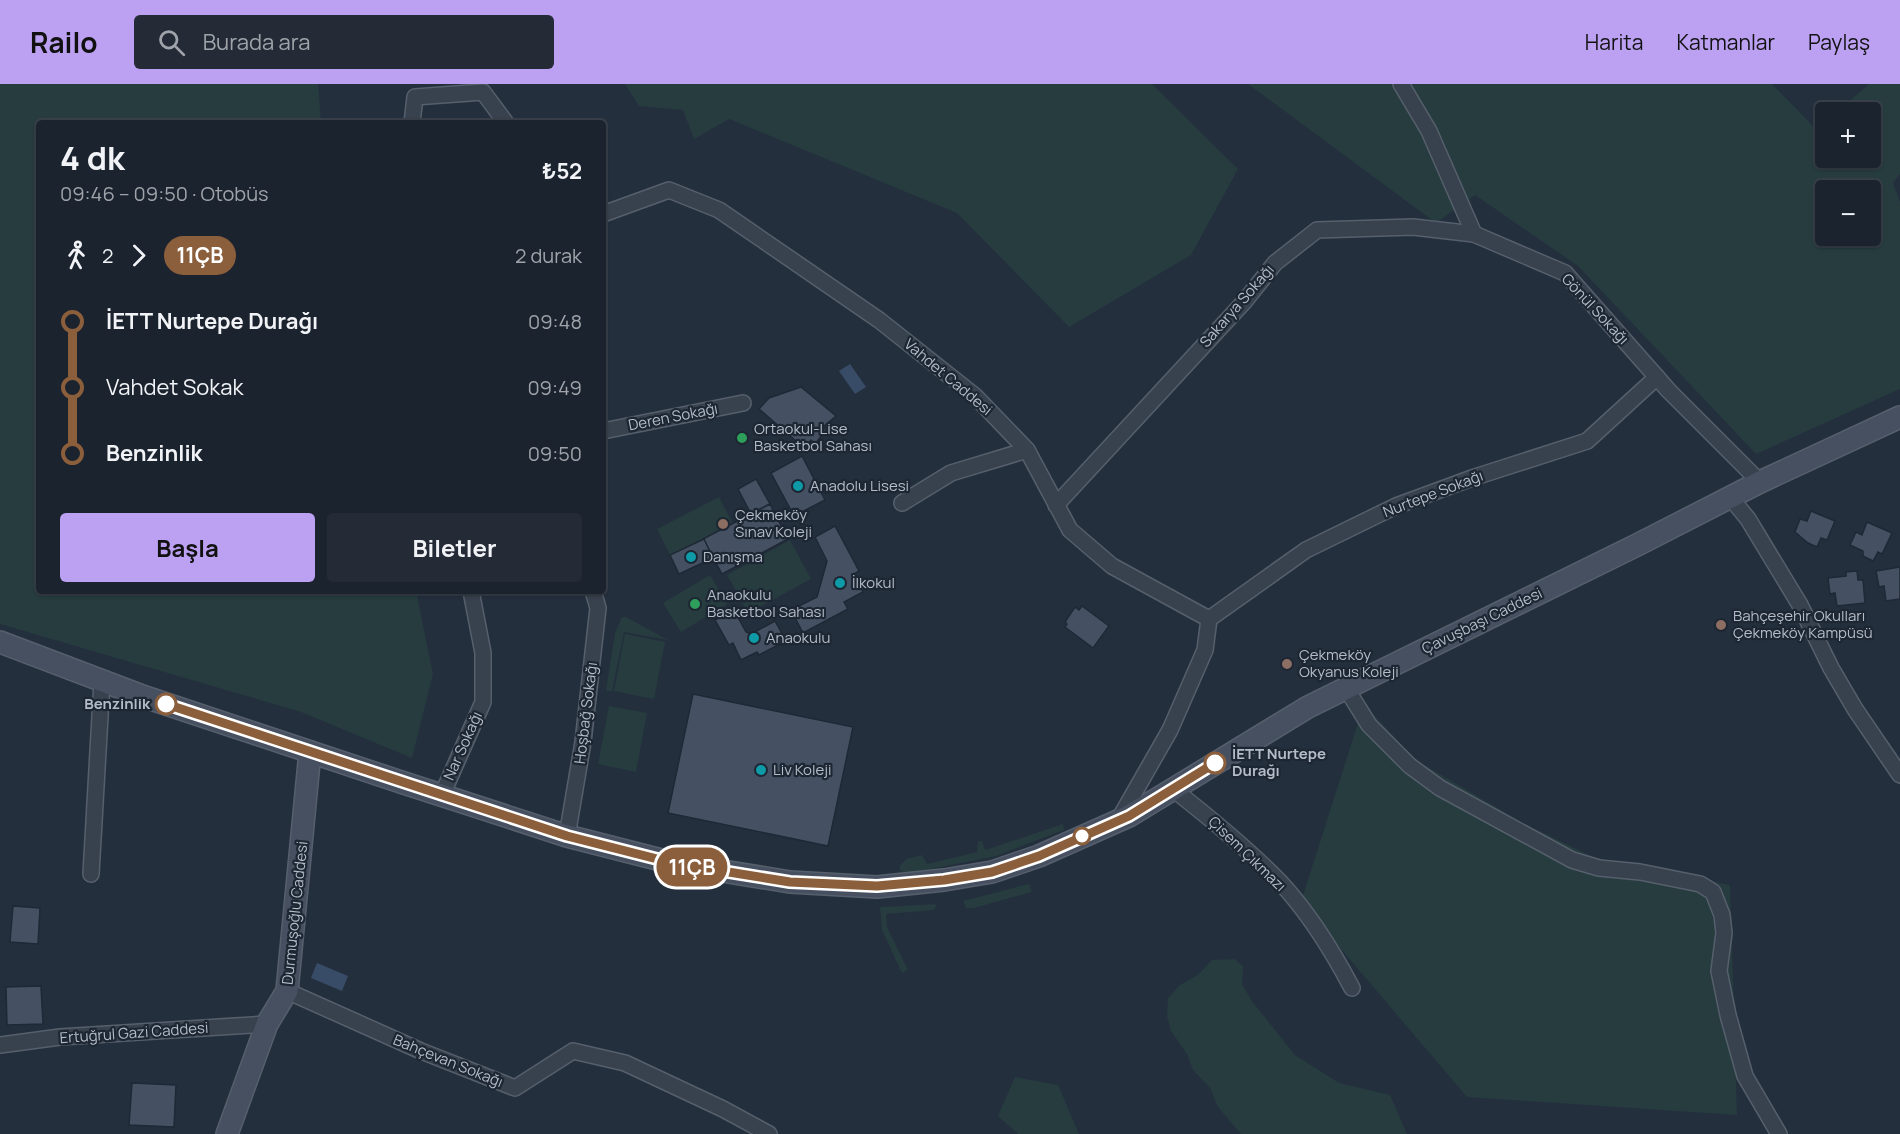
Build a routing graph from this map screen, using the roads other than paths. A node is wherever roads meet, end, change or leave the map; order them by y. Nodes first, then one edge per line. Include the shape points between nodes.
1 (1401, 84) edge
2 (412, 120) edge
3 (504, 120) edge
4 (606, 213) edge
5 (1474, 234) junction
6 (1657, 377) junction
7 (743, 403) dead end
8 (1900, 417) edge
9 (606, 430) edge
10 (1027, 450) junction
11 (1760, 482) junction
12 (1730, 497) junction
13 (902, 503) dead end
14 (1056, 505) junction
15 (472, 594) edge
16 (593, 594) edge
17 (1209, 620) junction
18 (0, 642) edge
19 (102, 681) junction
20 (1346, 688) junction
21 (310, 752) junction
22 (1900, 775) edge
23 (1173, 789) junction
24 (442, 795) junction
25 (1118, 821) junction
26 (567, 836) junction
27 (91, 874) dead end
28 (1352, 988) dead end
29 (286, 991) junction
30 (267, 1024) junction
31 (0, 1045) edge
32 (227, 1134) edge
33 (769, 1134) edge
34 (1779, 1134) edge

1 - 5 street via 1429,131
2 - 3 street via 415,98 483,92
4 - 10 street, Vahdet Caddesi via 669,190 719,210 879,320 975,396
5 - 6 street, Gönül Sokağı via 1565,273
5 - 14 street, Sakarya Sokağı via 1413,227 1317,230 1275,263 1244,302
6 - 11 street, Gönül Sokağı
6 - 17 street, Nurtepe Sokağı via 1587,441 1396,506 1306,550
7 - 9 street, Deren Sokağı
8 - 11 main road, Çavuşbaşı Caddesi
10 - 13 street via 951,473
10 - 14 street, Vahdet Caddesi
11 - 12 main road, Çavuşbaşı Caddesi
12 - 20 main road, Çavuşbaşı Caddesi
12 - 22 street via 1748,519 1800,605 1855,709
14 - 17 street, Vahdet Caddesi via 1070,530 1112,566
15 - 24 street, Nar Sokağı via 483,653 483,702
16 - 26 street, Hoşbağ Sokağı via 598,608 583,742
17 - 25 street via 1205,650 1170,730
18 - 19 main road, Çavuşbaşı Caddesi
19 - 21 main road, Çavuşbaşı Caddesi
19 - 27 street
20 - 23 main road, Çavuşbaşı Caddesi
20 - 34 street via 1369,724 1410,766 1440,788 1572,860 1700,884 1713,892 1722,915 1719,971 1728,1016 1745,1076
21 - 24 main road, Çavuşbaşı Caddesi
21 - 29 main road, Durmuşoğlu Caddesi
23 - 25 main road, Çavuşbaşı Caddesi
23 - 28 street, Çisem Çıkmazı via 1281,883 1333,954
24 - 26 main road, Çavuşbaşı Caddesi
25 - 26 main road, Çavuşbaşı Caddesi via 992,872 877,886 790,882 696,867
29 - 30 main road, Durmuşoğlu Caddesi
29 - 33 street, Bahçevan Sokağı via 515,1088 573,1052 625,1063
30 - 31 street, Ertuğrul Gazi Caddesi via 60,1037
30 - 32 main road, Durmuşoğlu Caddesi

